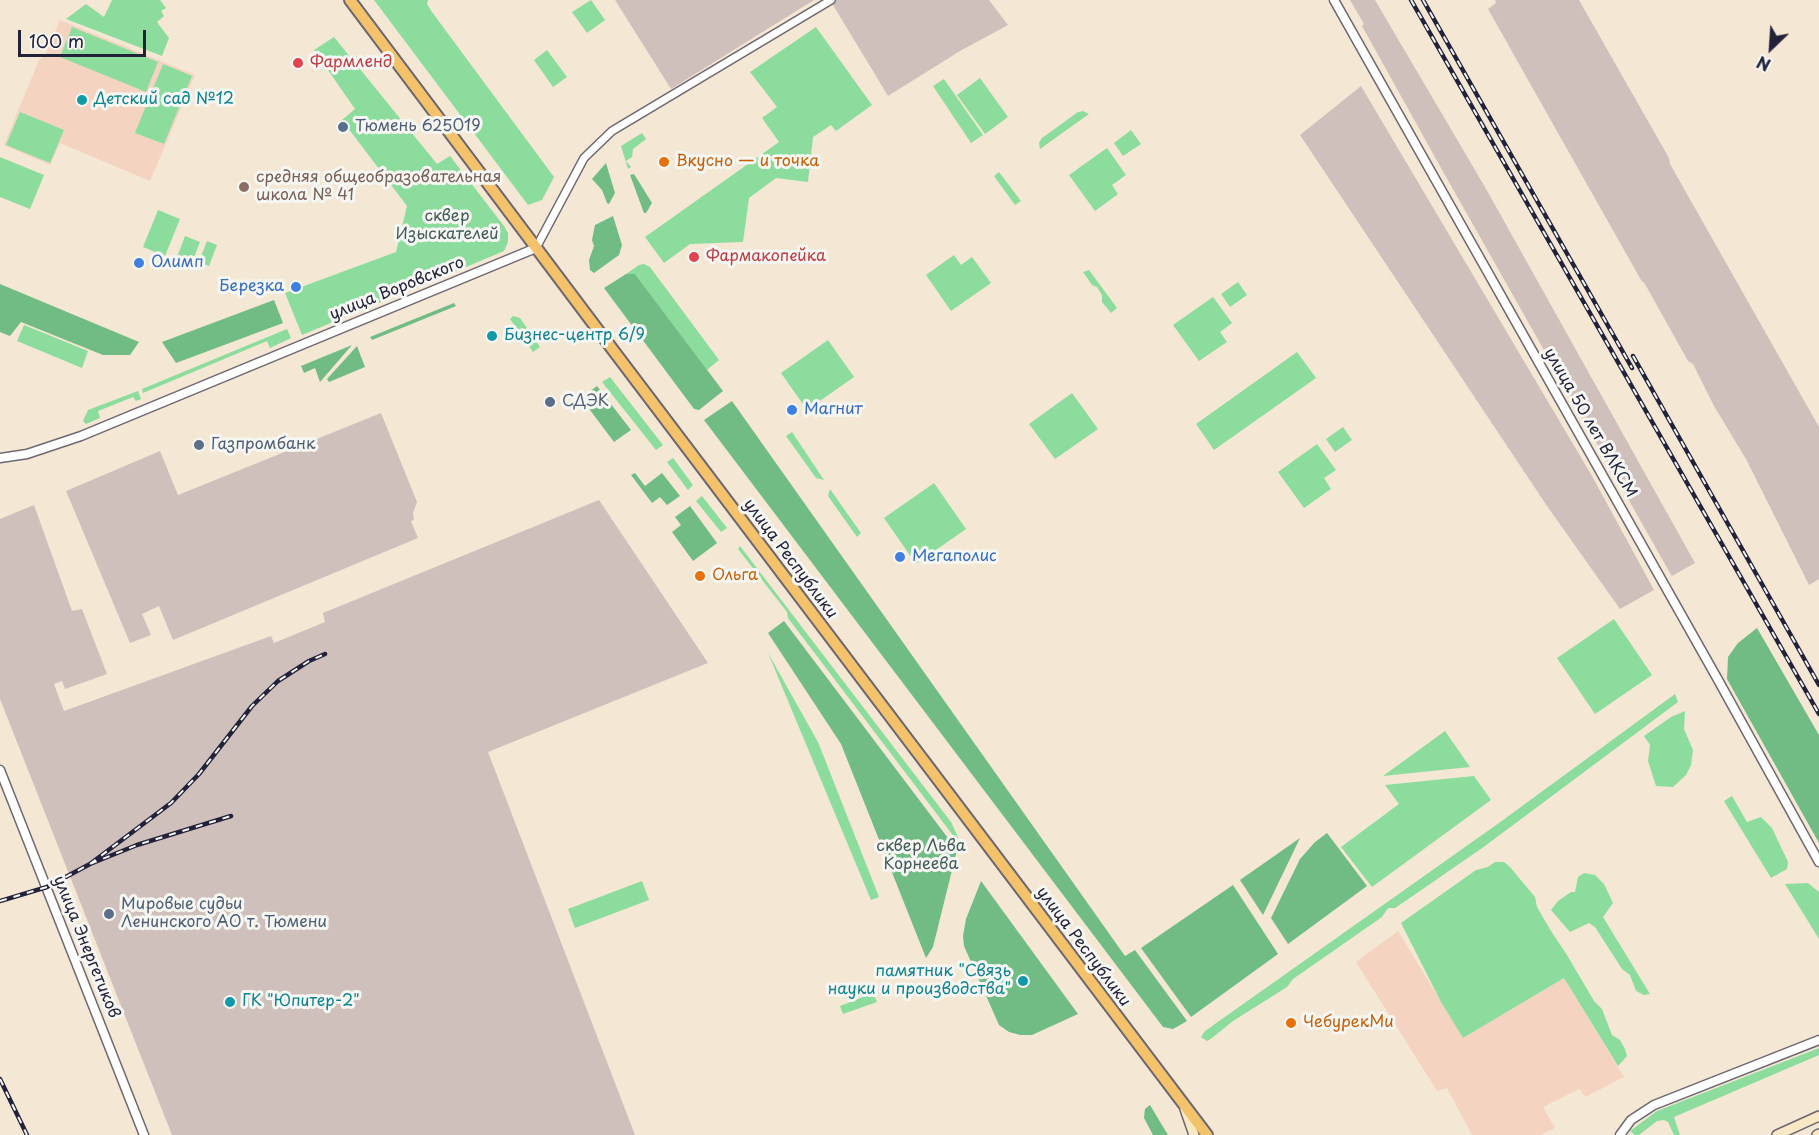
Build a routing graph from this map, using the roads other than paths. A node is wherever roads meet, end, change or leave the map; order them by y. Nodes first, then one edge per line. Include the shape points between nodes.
1 (350, 0) edge
2 (831, 0) edge
3 (1334, 0) edge
4 (536, 248) junction
5 (0, 458) edge
6 (0, 770) edge
7 (1819, 862) edge
8 (1819, 1040) edge
9 (1819, 1116) edge
10 (1201, 1133) edge
11 (144, 1135) edge
12 (1213, 1135) edge
13 (1620, 1135) edge
14 (1777, 1135) edge

1 - 4 main road, улица Республики
2 - 4 street via 612,131 584,158
3 - 7 street, улица 50 лет ВЛКСМ
4 - 5 street, улица Воровского via 81,436 27,454
4 - 10 main road, улица Республики via 1184,1104
6 - 11 street, улица Энергетиков
8 - 13 street via 1654,1106 1631,1120
9 - 14 main road
10 - 12 main road

